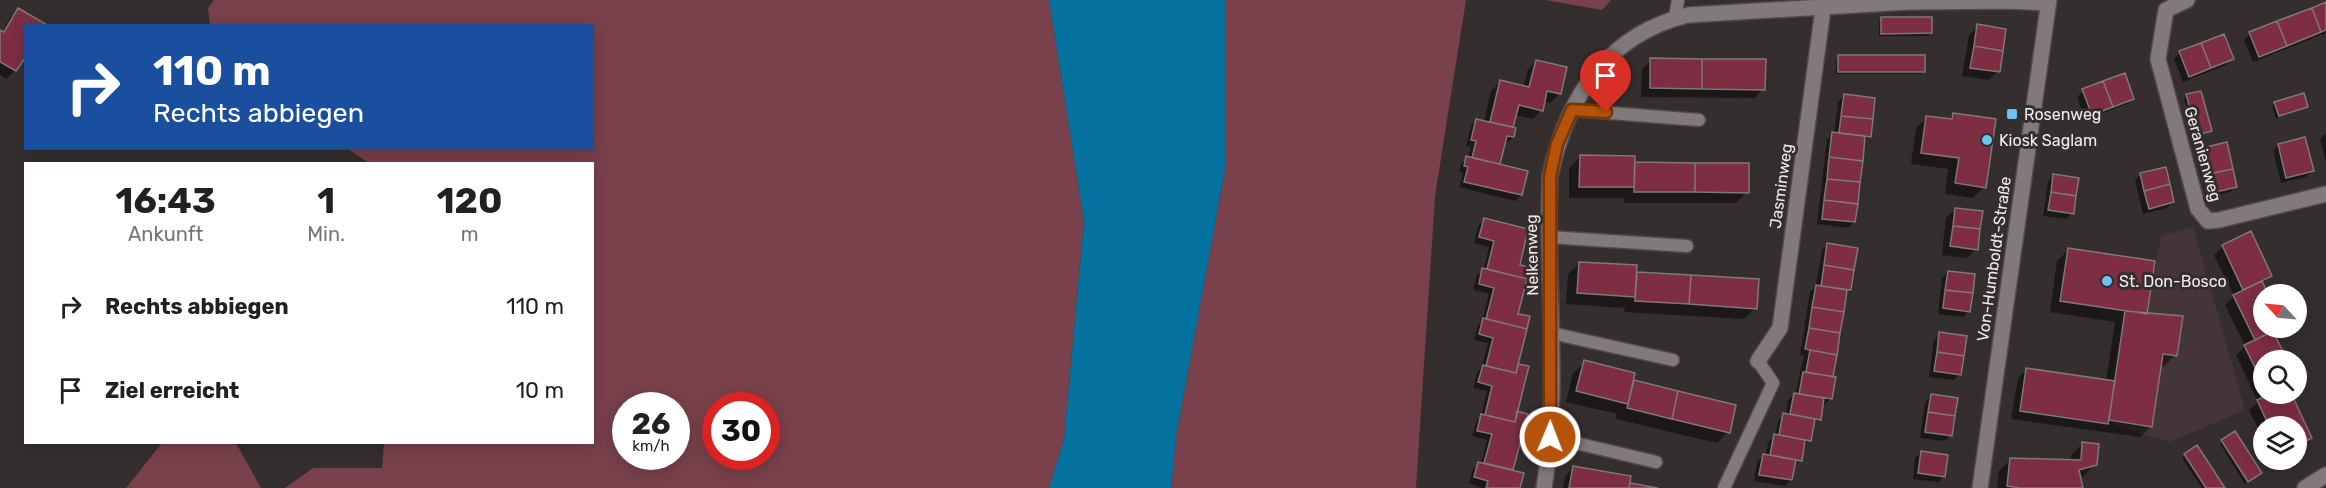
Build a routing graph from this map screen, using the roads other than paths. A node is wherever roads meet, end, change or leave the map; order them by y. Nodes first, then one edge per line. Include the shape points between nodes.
1 (1678, 0) edge
2 (2187, 0) edge
3 (2049, 1) edge
4 (1871, 3) edge
5 (1823, 9) junction
6 (1675, 18) junction
7 (1572, 110) junction
8 (1699, 120) dead end
9 (2326, 194) edge
10 (1549, 237) junction
11 (1687, 246) dead end
12 (1551, 333) junction
13 (1673, 360) dead end
14 (1758, 361) joint
15 (1550, 437) junction
16 (1656, 462) dead end
17 (2326, 475) edge
18 (1544, 488) edge
19 (1724, 488) edge
20 (1980, 488) edge
21 (2305, 488) edge

1 - 6 lane
2 - 9 street, Geranienweg via 2166,10 2158,59 2198,209 2208,221 2218,220
3 - 4 street, Nelkenweg
3 - 20 street, Von-Humboldt-Straße
4 - 5 street, Nelkenweg
5 - 6 street, Nelkenweg via 1786,8
5 - 14 street, Jasminweg via 1780,328
6 - 7 street, Nelkenweg via 1648,29 1614,51
7 - 8 lane
7 - 10 street, Nelkenweg via 1557,144 1550,176
10 - 11 lane
10 - 12 street, Nelkenweg
12 - 13 lane
12 - 15 street, Nelkenweg
14 - 19 lane via 1773,383
15 - 16 lane
15 - 18 street, Nelkenweg
17 - 21 street

